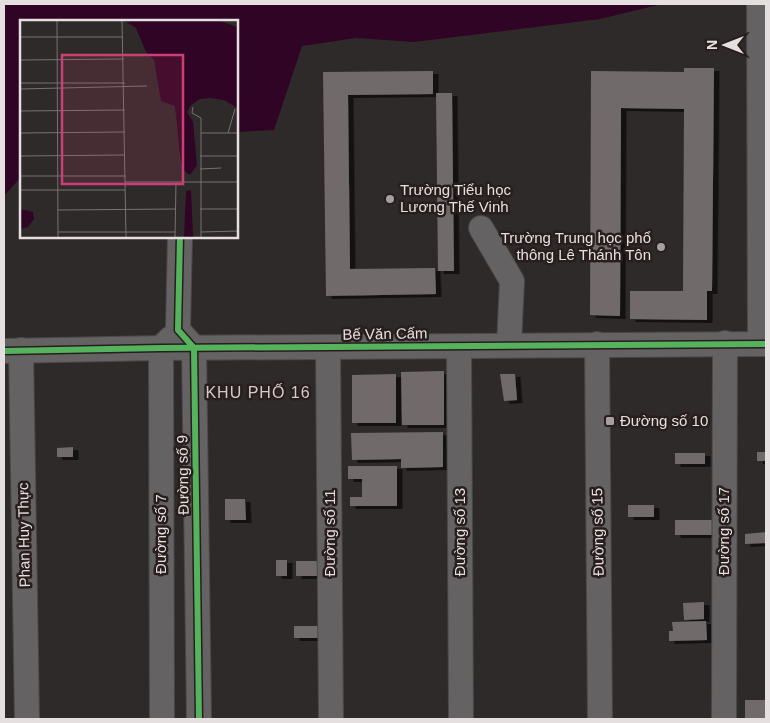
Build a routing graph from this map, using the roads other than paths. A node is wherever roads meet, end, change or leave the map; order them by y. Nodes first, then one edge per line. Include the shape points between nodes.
1 (759, 4) edge
2 (762, 44) edge
3 (481, 228) dead end
4 (180, 238) edge
5 (186, 339) junction
6 (725, 343) junction
7 (597, 344) junction
8 (763, 344) edge
9 (508, 345) junction
10 (460, 346) junction
11 (328, 347) junction
12 (161, 348) junction
13 (12, 351) edge
14 (27, 719) edge
15 (162, 719) edge
16 (199, 719) edge
17 (331, 719) edge
18 (460, 719) edge
19 (600, 719) edge
20 (724, 719) edge

1 - 2 street
2 - 8 street
3 - 9 street via 512,281
4 - 5 street, Đường số 9
5 - 11 street, Bế Văn Cấm
5 - 12 street, Bế Văn Cấm
5 - 16 street, Đường số 9
6 - 7 street, Bế Văn Cấm
6 - 8 street, Bế Văn Cấm
6 - 20 street, Đường số 17
7 - 9 street, Bế Văn Cấm
7 - 19 street, Đường số 15
9 - 10 street, Bế Văn Cấm
10 - 11 street, Bế Văn Cấm
10 - 18 street, Đường số 13
11 - 17 street, Đường số 11
12 - 13 street, Bế Văn Cấm
12 - 15 street, Đường số 7
13 - 14 street, Phan Huy Thực

